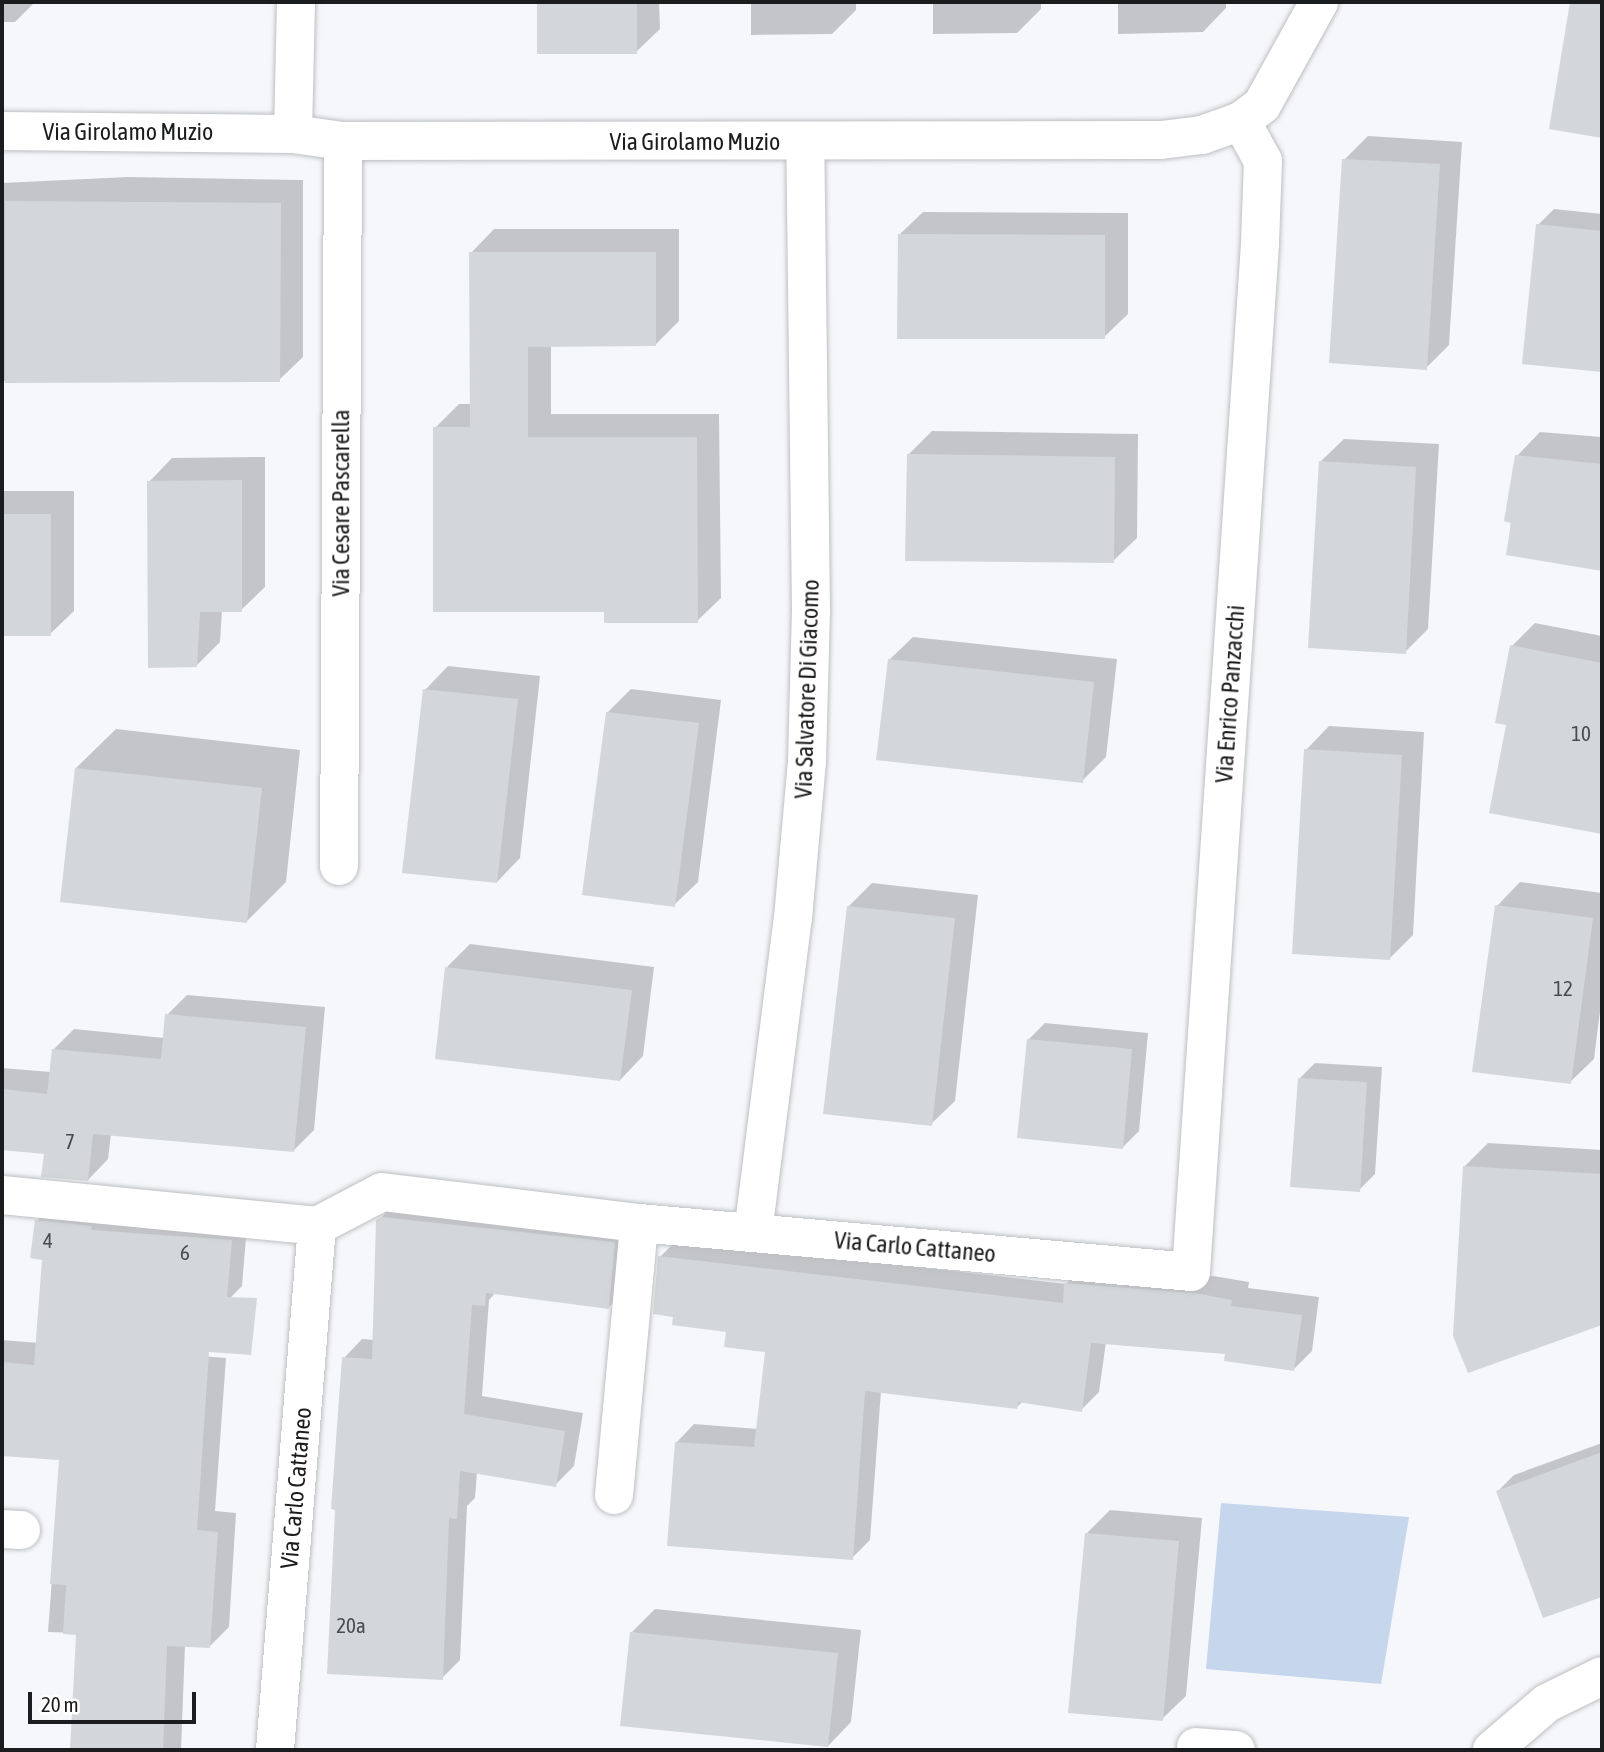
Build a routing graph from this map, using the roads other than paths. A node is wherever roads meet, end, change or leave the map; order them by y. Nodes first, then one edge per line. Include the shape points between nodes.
1 (296, 2) edge
2 (1319, 2) edge
3 (1241, 121) junction
4 (2, 131) edge
5 (293, 134) junction
6 (343, 141) junction
7 (805, 142) junction
8 (339, 866) dead end
9 (2, 1195) edge
10 (639, 1223) junction
11 (317, 1226) junction
12 (753, 1233) junction
13 (1191, 1272) joint
14 (614, 1495) dead end
15 (1602, 1676) edge
16 (1196, 1747) dead end
17 (275, 1750) edge
18 (1236, 1750) edge
19 (1492, 1750) edge

1 - 5 street
2 - 3 street, Via Girolamo Muzio via 1279,80 1262,105
3 - 7 street, Via Girolamo Muzio via 1202,135 1161,140
3 - 13 street, Via Enrico Panzacchi via 1263,161 1260,243
4 - 5 street, Via Girolamo Muzio
5 - 6 street, Via Girolamo Muzio
6 - 7 street, Via Girolamo Muzio
6 - 8 street, Via Cesare Pascarella
7 - 12 street, Via Salvatore Di Giacomo via 811,612 807,762 793,918
9 - 11 street
10 - 11 street, Via Carlo Cattaneo via 382,1192
10 - 12 street, Via Carlo Cattaneo
10 - 14 street
11 - 17 street, Via Carlo Cattaneo
12 - 13 street, Via Carlo Cattaneo
15 - 19 street via 1547,1703
16 - 18 street

